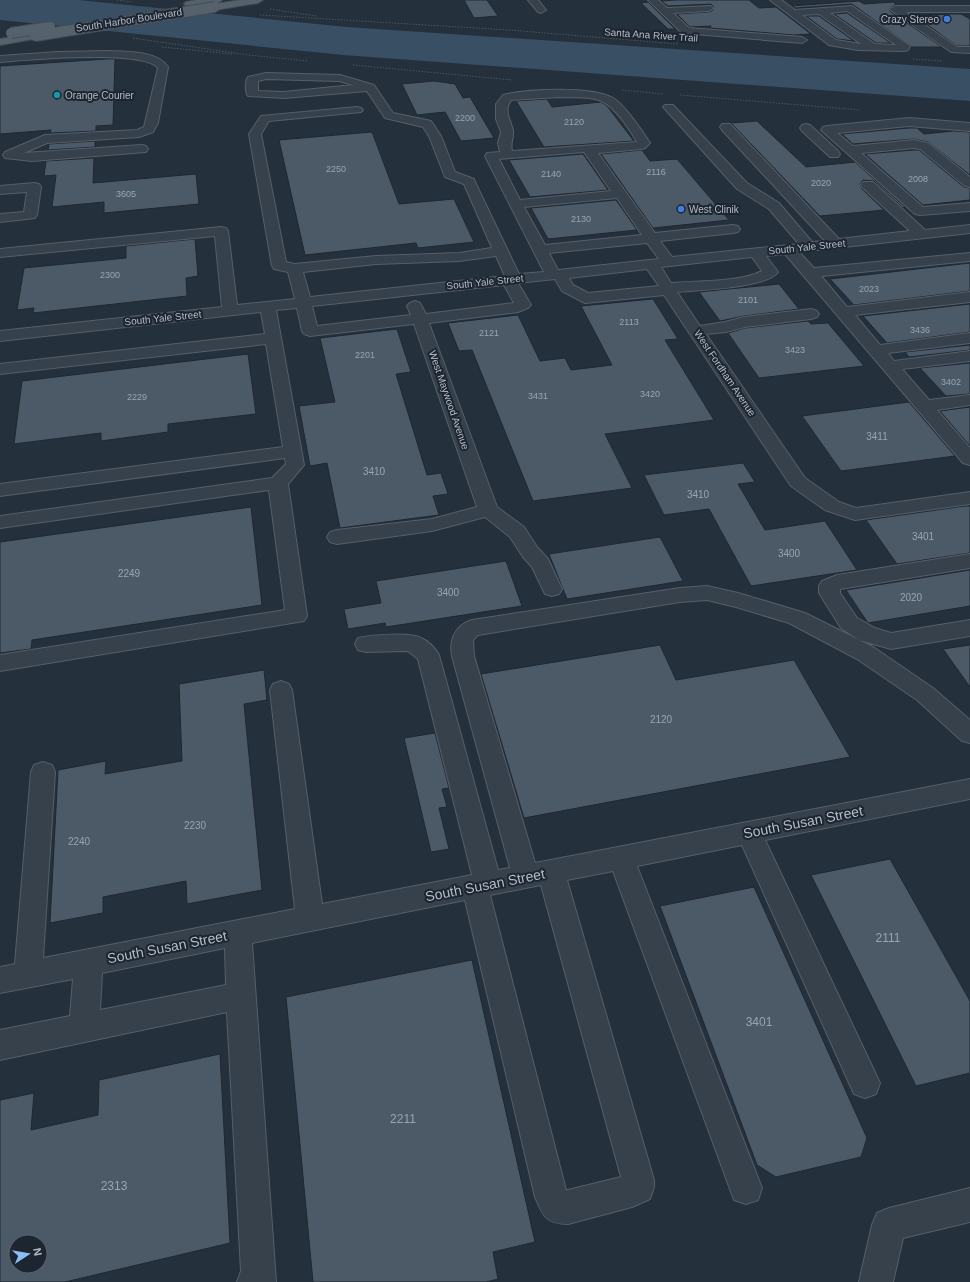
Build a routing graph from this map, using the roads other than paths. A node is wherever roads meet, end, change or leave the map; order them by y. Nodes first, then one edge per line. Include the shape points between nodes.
1 (258, 0) edge
2 (533, 0) edge
3 (653, 0) edge
4 (775, 0) edge
5 (919, 0) edge
6 (216, 3) edge
7 (708, 8) dead end
8 (926, 9) junction
9 (960, 9) junction
10 (970, 9) edge
11 (541, 10) dead end
12 (665, 11) junction
13 (822, 11) junction
14 (793, 13) junction
15 (970, 15) edge
16 (0, 35) edge
17 (956, 38) dead end
18 (802, 40) dead end
19 (941, 40) junction
20 (0, 42) edge
21 (872, 47) junction
22 (970, 50) edge
23 (0, 59) edge
24 (370, 87) junction
25 (669, 107) dead end
26 (357, 110) dead end
27 (726, 127) dead end
28 (970, 127) edge
29 (806, 128) dead end
30 (45, 139) junction
31 (11, 140) dead end
32 (142, 149) dead end
33 (589, 150) junction
34 (850, 150) junction
35 (507, 154) junction
36 (4, 155) edge
37 (844, 163) dead end
38 (861, 178) dead end
39 (970, 183) edge
40 (2, 184) edge
41 (620, 194) junction
42 (516, 204) junction
43 (970, 207) edge
44 (920, 211) junction
45 (0, 218) edge
46 (733, 229) dead end
47 (970, 229) edge
48 (943, 232) junction
49 (921, 234) junction
50 (899, 237) junction
51 (652, 238) junction
52 (836, 244) junction
53 (809, 247) junction
54 (789, 249) junction
55 (540, 250) junction
56 (501, 252) junction
57 (0, 253) edge
58 (756, 253) junction
59 (970, 257) edge
60 (927, 261) junction
61 (668, 262) junction
62 (651, 264) junction
63 (295, 268) junction
64 (810, 273) junction
65 (556, 275) junction
66 (511, 280) junction
67 (669, 289) junction
68 (409, 291) junction
69 (970, 297) edge
70 (302, 303) junction
71 (268, 306) junction
72 (230, 310) junction
73 (844, 312) junction
74 (811, 314) dead end
75 (420, 319) junction
76 (696, 331) junction
77 (0, 338) edge
78 (274, 338) junction
79 (970, 338) edge
80 (876, 350) junction
81 (970, 356) edge
82 (890, 366) junction
83 (0, 369) edge
84 (970, 400) edge
85 (924, 406) junction
86 (293, 451) junction
87 (970, 459) edge
88 (278, 483) junction
89 (0, 490) edge
90 (970, 498) edge
91 (488, 510) junction
92 (0, 522) edge
93 (337, 537) dead end
94 (970, 561) edge
95 (552, 589) dead end
96 (970, 628) edge
97 (366, 644) dead end
98 (0, 663) edge
99 (281, 690) dead end
100 (970, 734) edge
101 (42, 772) dead end
102 (970, 789) edge
103 (749, 833) junction
104 (621, 858) junction
105 (539, 874) junction
106 (481, 886) junction
107 (310, 919) junction
108 (238, 933) junction
109 (89, 962) junction
110 (28, 974) junction
111 (0, 980) edge
112 (241, 996) junction
113 (84, 1027) junction
114 (0, 1044) edge
115 (865, 1083) dead end
116 (746, 1188) dead end
117 (970, 1205) edge
118 (254, 1282) edge
119 (876, 1282) edge

1 - 6 main road, South Harbor Boulevard via 236,4
2 - 11 street
3 - 12 street
4 - 14 street
5 - 8 street
6 - 16 main road, South Harbor Boulevard, bridge via 189,4
6 - 20 main road, South Harbor Boulevard, bridge
7 - 12 street
8 - 9 street
8 - 19 street via 895,9
9 - 10 street
9 - 15 street
12 - 18 street via 686,31
13 - 14 street
13 - 21 street
13 - 21 street via 849,8 905,46
14 - 21 street via 833,43
17 - 19 street
19 - 22 street via 955,50
23 - 30 street via 101,54 144,57 159,63 163,68 152,123 148,129 139,133
24 - 24 street via 340,78 266,76 252,79 252,94 284,95
24 - 56 street via 388,116 427,124 435,136 450,174 469,182
25 - 53 street via 742,186 774,206
26 - 63 street via 265,118 255,134 279,266
27 - 52 street
28 - 34 street via 909,122 827,130
29 - 37 street
30 - 31 street
30 - 36 street
32 - 36 street via 32,157
33 - 35 street via 588,148
33 - 35 street via 644,143 607,99 562,94 528,94 507,97 502,104 502,119 507,132 504,143
33 - 41 street
34 - 39 street via 914,144 924,146
34 - 44 street
35 - 42 street via 491,156
36 - 40 street
38 - 49 street
40 - 45 street via 34,187 30,215
41 - 42 street
41 - 51 street
42 - 55 street
43 - 44 street
44 - 48 street
46 - 51 street
47 - 48 street, South Yale Street
48 - 49 street, South Yale Street
49 - 50 street, South Yale Street
50 - 52 street, South Yale Street
50 - 60 street
51 - 55 street
51 - 61 street
52 - 53 street, South Yale Street
53 - 54 street, South Yale Street
54 - 58 street, South Yale Street
54 - 64 street
55 - 65 street
56 - 63 street
56 - 66 street
57 - 72 street via 222,231
58 - 61 street, South Yale Street
58 - 67 street via 771,272 768,275
59 - 60 street
60 - 64 street
61 - 62 street, South Yale Street
62 - 65 street, South Yale Street
62 - 67 street, West Fordham Avenue
63 - 70 street
64 - 73 street
65 - 66 street, South Yale Street
65 - 67 street via 566,288 585,298
66 - 68 street, South Yale Street
66 - 75 street via 523,306
67 - 76 street, West Fordham Avenue
68 - 70 street, South Yale Street
68 - 75 street, West Maywood Avenue
69 - 73 street
70 - 71 street, South Yale Street
70 - 75 street via 310,331
71 - 72 street, South Yale Street
71 - 78 street
72 - 77 street, South Yale Street
73 - 80 street
74 - 76 street
75 - 91 street, West Maywood Avenue
76 - 90 street, West Fordham Avenue via 798,482 832,506 855,514
78 - 83 street
78 - 86 street
79 - 80 street
80 - 82 street
81 - 82 street
82 - 85 street
84 - 85 street
85 - 87 street
86 - 88 street via 295,465
86 - 89 street
88 - 92 street
88 - 98 street via 296,616
91 - 93 street via 432,524
91 - 95 street via 517,532 541,564
94 - 96 street via 837,582 829,586 830,593 850,623 867,634 891,641
97 - 106 street via 413,644 428,655
99 - 107 street
100 - 105 street via 925,694 865,653 797,618 707,593 472,628 460,643 463,656
101 - 110 street
102 - 103 street, South Susan Street
103 - 104 street, South Susan Street
103 - 115 street
104 - 105 street, South Susan Street
104 - 116 street
105 - 106 street, South Susan Street
105 - 106 street via 638,1180 638,1187 632,1192 568,1207 557,1207 551,1197
106 - 107 street, South Susan Street
107 - 108 street, South Susan Street
108 - 109 street, South Susan Street
108 - 112 street
109 - 110 street, South Susan Street
109 - 113 street
110 - 111 street, South Susan Street
112 - 113 street
112 - 118 street via 259,1281
113 - 114 street
117 - 119 street via 888,1226

